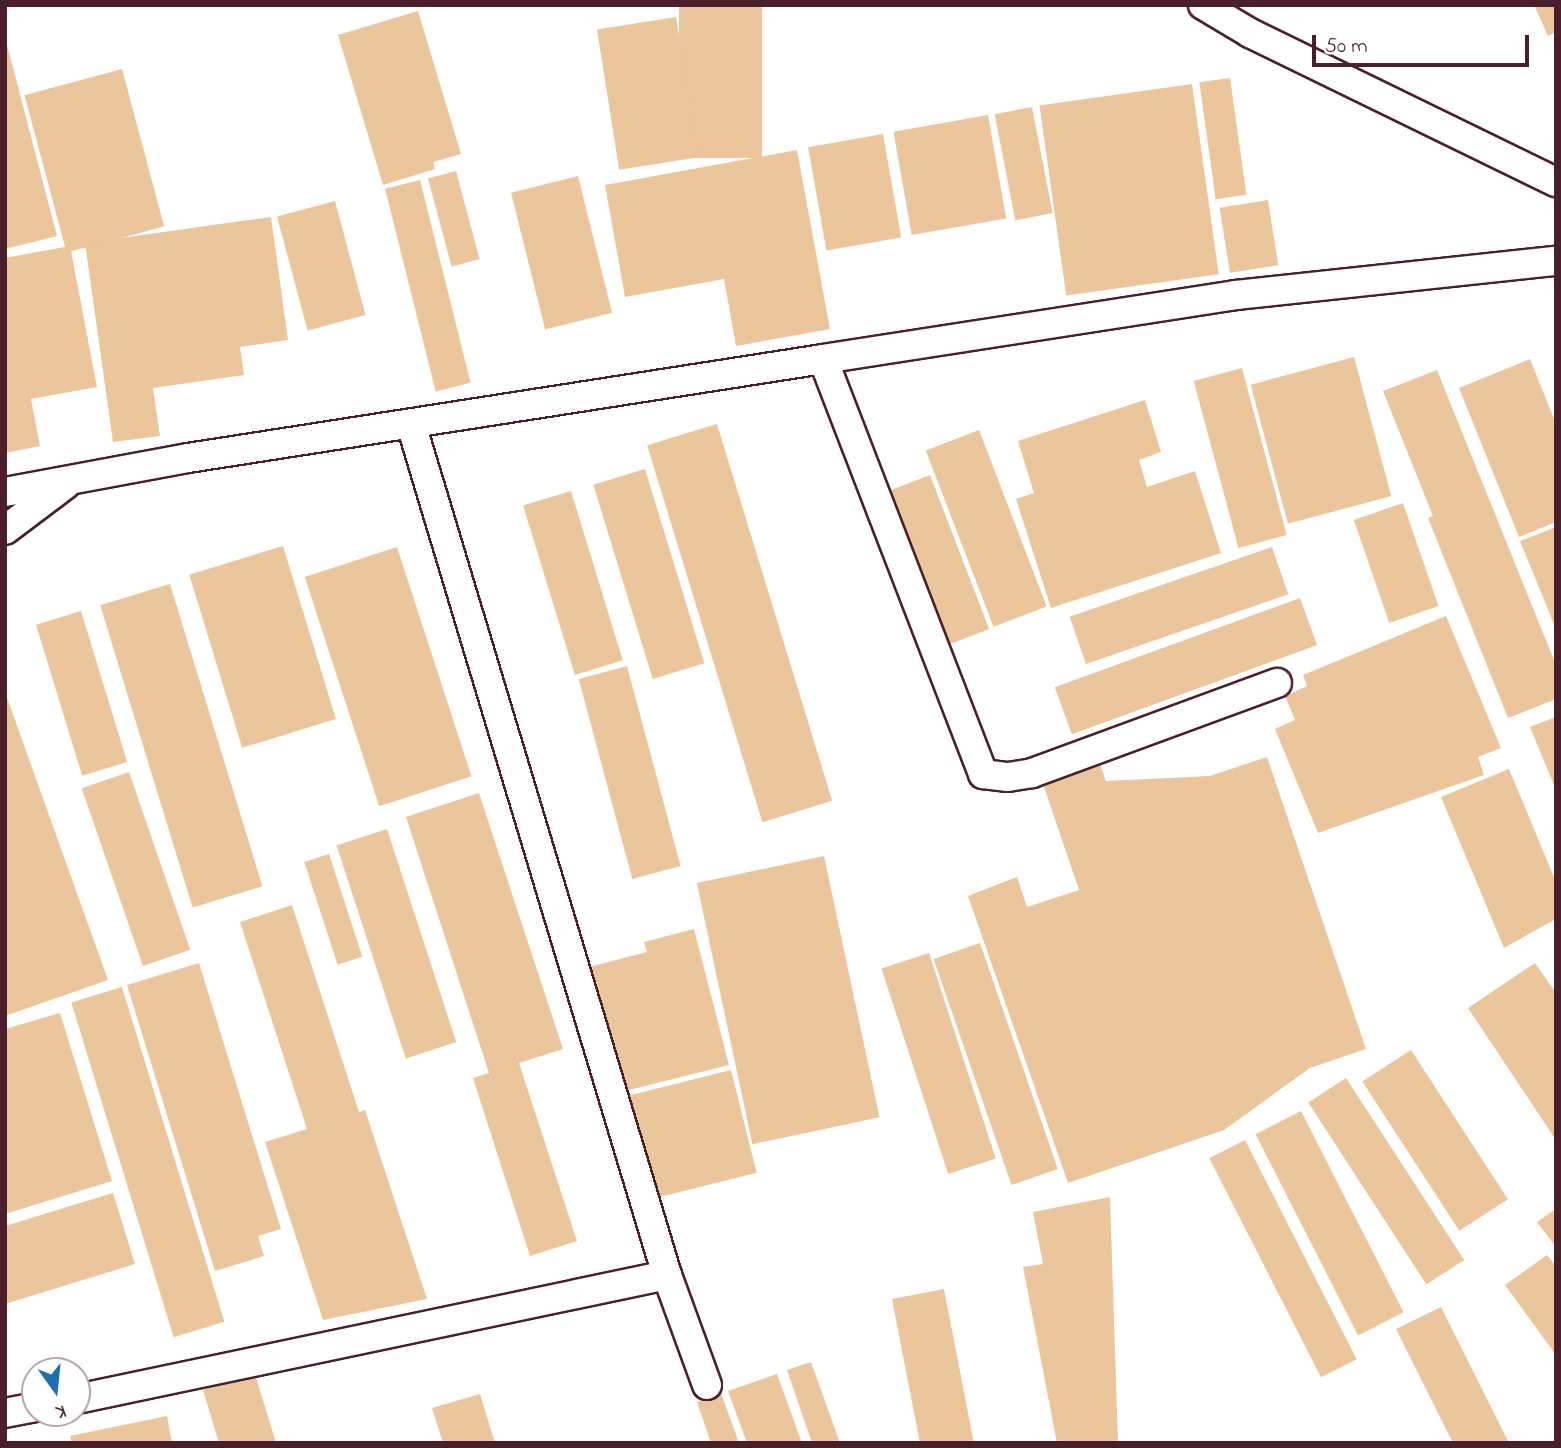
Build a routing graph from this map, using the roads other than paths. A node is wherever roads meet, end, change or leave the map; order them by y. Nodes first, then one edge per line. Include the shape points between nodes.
1 (1203, 5) edge
2 (1556, 182) edge
3 (1556, 261) edge
4 (823, 359) junction
5 (411, 424) junction
6 (74, 478) junction
7 (5, 492) edge
8 (5, 530) edge
9 (1277, 683) dead end
10 (667, 1275) junction
11 (707, 1385) dead end
12 (91, 1396) edge

1 - 2 street via 1250,33
3 - 4 street via 1236,295
4 - 5 street
4 - 9 street via 983,774 1008,777 1032,773
5 - 6 street
5 - 10 street
6 - 7 street
6 - 8 street
10 - 11 street
10 - 12 street

